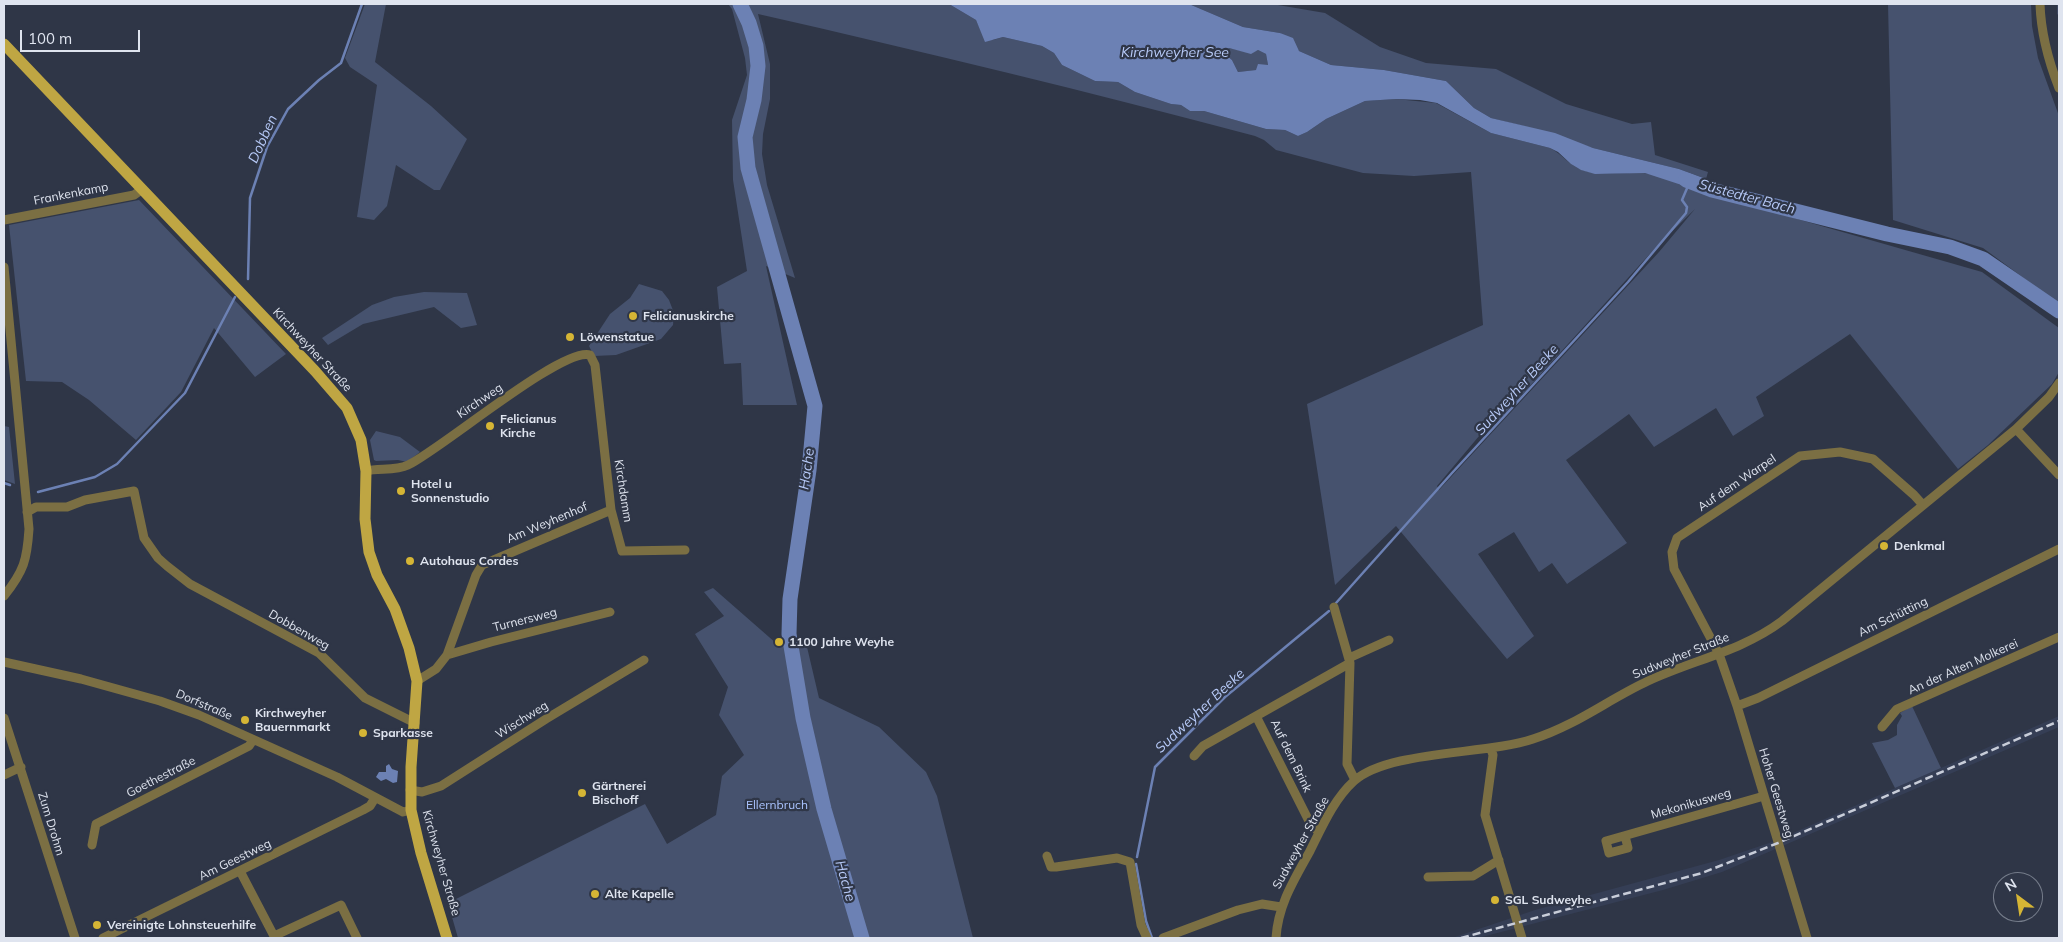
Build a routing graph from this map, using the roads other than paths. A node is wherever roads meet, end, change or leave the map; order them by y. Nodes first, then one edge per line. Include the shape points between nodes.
1 (2040, 4) edge
2 (4, 44) edge
3 (2059, 88) edge
4 (141, 190) junction
5 (4, 220) edge
6 (4, 266) edge
7 (596, 372) joint
8 (2059, 383) edge
9 (2016, 429) junction
10 (366, 471) junction
11 (2059, 474) edge
12 (1923, 506) junction
13 (612, 510) junction
14 (27, 512) junction
15 (2059, 549) edge
16 (685, 550) dead end
17 (4, 596) edge
18 (1334, 607) dead end
19 (610, 612) dead end
20 (2059, 637) edge
21 (1389, 640) dead end
22 (1719, 654) junction
23 (447, 656) junction
24 (644, 660) dead end
25 (1349, 660) junction
26 (4, 662) edge
27 (417, 681) junction
28 (1737, 706) junction
29 (1256, 716) junction
30 (4, 718) edge
31 (415, 723) junction
32 (1882, 727) dead end
33 (253, 740) junction
34 (1491, 748) junction
35 (1194, 756) dead end
36 (20, 768) junction
37 (4, 775) edge
38 (1355, 780) junction
39 (410, 790) junction
40 (1764, 796) junction
41 (375, 798) junction
42 (411, 810) junction
43 (1319, 832) junction
44 (1625, 836) dead end
45 (92, 845) dead end
46 (1047, 856) dead end
47 (1499, 860) junction
48 (240, 871) junction
49 (1428, 877) dead end
50 (1281, 907) junction
51 (274, 937) edge
52 (74, 938) edge
53 (102, 938) edge
54 (357, 938) edge
55 (448, 938) edge
56 (1146, 938) edge
57 (1163, 938) edge
58 (1276, 938) edge
59 (1522, 938) edge
60 (1808, 938) edge

1 - 3 street via 2040,25 2047,57
2 - 4 main road, Kirchweyher Straße
4 - 5 street, Frankenkamp
4 - 10 main road, Kirchweyher Straße via 347,408 361,440
6 - 14 street
7 - 10 street, Kirchweg via 590,355 566,359 409,465
7 - 13 street, Kirchdamm
8 - 9 street, Sudweyher Straße
9 - 11 street
9 - 12 street, Sudweyher Straße
10 - 27 main road, Kirchweyher Straße via 365,519 369,552 410,648
12 - 22 street, Sudweyher Straße via 1771,630
12 - 22 street, Auf dem Warpel via 1873,460 1840,452 1800,456 1677,538 1672,552 1674,570
13 - 16 street, Kirchdamm via 622,551
13 - 23 street, Am Weyhenhof via 482,565
14 - 17 street via 25,563
14 - 31 street, Dobbenweg via 36,507 66,507 134,491 144,538 158,558 190,584 319,654 365,698
15 - 28 street, Am Schütting
18 - 25 street
19 - 23 street, Turnersweg
20 - 32 street, An der Alten Molkerei via 1897,710
21 - 25 street, Auf dem Brink
22 - 28 street, Hoher Geestweg
22 - 34 street, Sudweyher Straße via 1649,681 1547,734
23 - 27 street, Am Weyhenhof via 436,669
24 - 39 street, Wischweg via 441,786 422,792
25 - 29 street, Auf dem Brink
25 - 38 street via 1347,764
26 - 33 street, Dorfstraße via 160,700
27 - 31 main road, Kirchweyher Straße
28 - 40 street, Hoher Geestweg
29 - 35 street, Auf dem Brink via 1203,746
29 - 43 street, Auf dem Brink via 1310,825
30 - 36 street, Zum Drohm
31 - 39 main road, Kirchweyher Straße
33 - 41 street, Dorfstraße via 338,777
33 - 45 street, Goethestraße via 249,746 96,824
34 - 38 street, Sudweyher Straße via 1417,758 1378,768
34 - 47 street via 1493,755 1485,815
36 - 37 street
36 - 52 street, Zum Drohm
38 - 43 street, Sudweyher Straße
39 - 42 main road, Kirchweyher Straße
40 - 44 street, Mekonikusweg
40 - 60 street, Hoher Geestweg
41 - 42 street, Dorfstraße via 403,812
41 - 48 street, Am Geestweg via 363,810
42 - 55 main road, Kirchweyher Straße
43 - 50 street, Sudweyher Straße
46 - 56 street via 1051,867 1116,858 1130,862
47 - 49 street via 1473,876
47 - 59 street
48 - 51 street
48 - 53 street, Am Geestweg
50 - 57 street via 1262,904 1238,910
50 - 58 street, Sudweyher Straße
51 - 54 street via 341,905

